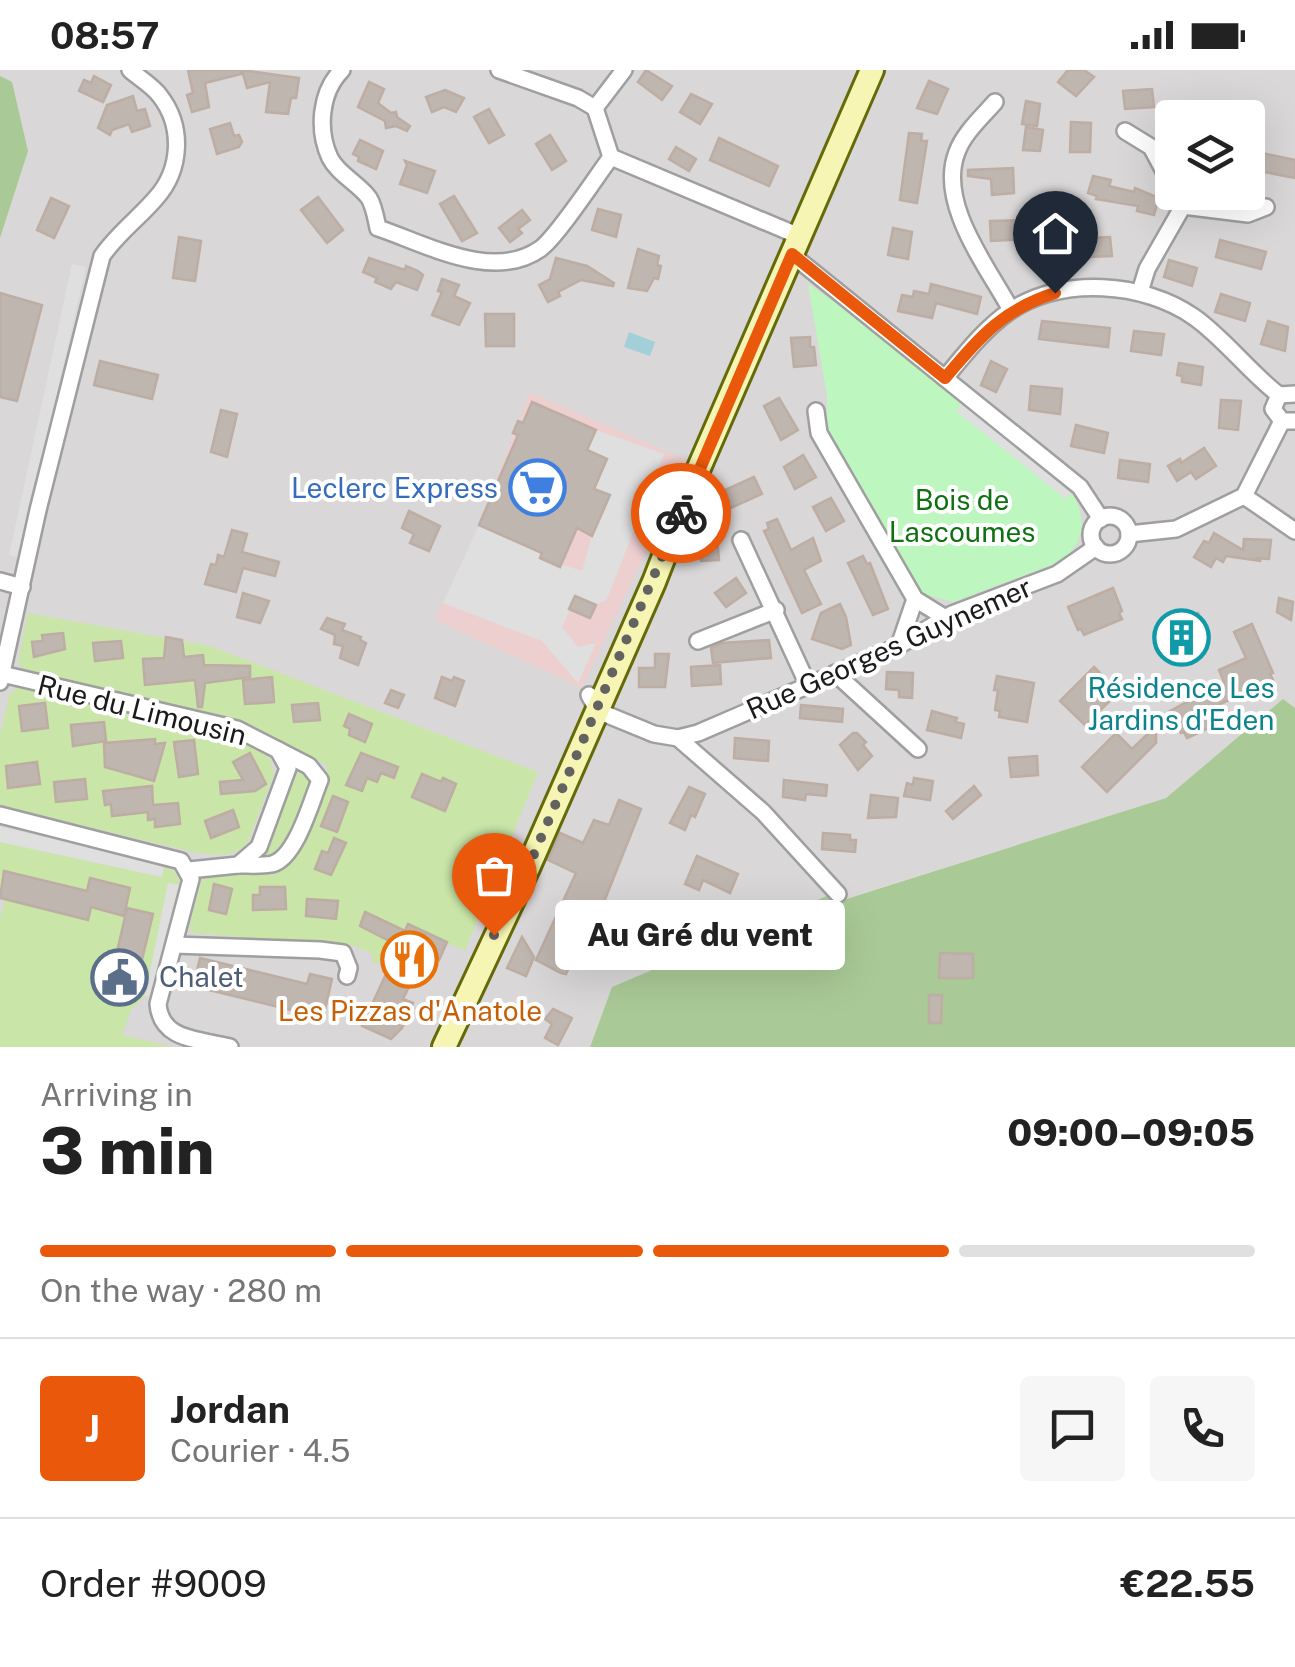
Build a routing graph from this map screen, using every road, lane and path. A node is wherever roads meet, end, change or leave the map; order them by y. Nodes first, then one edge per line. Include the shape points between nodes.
1 (130, 70) edge
2 (342, 70) edge
3 (500, 70) edge
4 (624, 70) edge
5 (872, 70) edge
6 (995, 102) dead end
7 (595, 108) junction
8 (1125, 131) dead end
9 (1155, 153) edge
10 (611, 157) junction
11 (1171, 210) edge
12 (1233, 210) edge
13 (1258, 210) edge
14 (795, 245) junction
15 (1140, 292) junction
16 (1011, 310) junction
17 (945, 378) junction
18 (1287, 395) edge
19 (816, 411) dead end
20 (1289, 421) edge
21 (1244, 496) junction
22 (1101, 519) junction
23 (1295, 531) edge
24 (1129, 534) junction
25 (741, 540) dead end
26 (1096, 547) junction
27 (0, 580) edge
28 (22, 587) junction
29 (915, 599) junction
30 (776, 610) junction
31 (944, 617) junction
32 (698, 641) dead end
33 (899, 645) junction
34 (835, 673) junction
35 (1, 678) edge
36 (808, 685) junction
37 (593, 703) junction
38 (678, 738) junction
39 (918, 749) dead end
40 (278, 750) junction
41 (0, 815) edge
42 (238, 866) junction
43 (188, 870) junction
44 (838, 894) dead end
45 (174, 945) junction
46 (347, 976) dead end
47 (230, 1047) edge
48 (444, 1047) edge

1 - 28 street via 160,96 174,128 176,164 155,200 102,256
2 - 10 street via 324,101 331,160 370,200 378,228 486,264 542,248
3 - 7 street
4 - 7 street
5 - 14 main road
6 - 16 street via 957,150 952,186 955,207
7 - 10 street
8 - 9 street
10 - 14 street
11 - 15 street
12 - 13 street
14 - 17 street
14 - 37 main road via 654,582
15 - 16 street via 1089,288
15 - 18 street via 1192,316
16 - 17 street
17 - 22 street via 1080,487
18 - 20 street via 1273,409
19 - 29 street via 819,433
20 - 21 street
21 - 23 street
21 - 24 street, Rue Georges Guynemer via 1176,529
22 - 24 street via 1120,519
22 - 26 street via 1093,528
24 - 26 street, Rue Georges Guynemer via 1120,551
25 - 30 street
26 - 31 street, Rue Georges Guynemer via 1057,574
27 - 28 street
28 - 35 street
29 - 31 street
29 - 33 street
30 - 32 street
30 - 36 street
31 - 33 street, Rue Georges Guynemer
33 - 34 street, Rue Georges Guynemer
34 - 36 street, Rue Georges Guynemer
34 - 39 street
35 - 40 street, Rue du Limousin via 238,728
36 - 38 street, Rue Georges Guynemer
37 - 38 street via 654,734
37 - 48 main road via 528,868
38 - 44 street via 763,812
40 - 42 street, Rue du Limousin via 288,768 259,847
40 - 42 street via 320,780 292,849 272,864
41 - 43 street via 173,857
42 - 43 street
43 - 45 street
45 - 46 street via 343,953
45 - 47 street via 158,1004 162,1024

